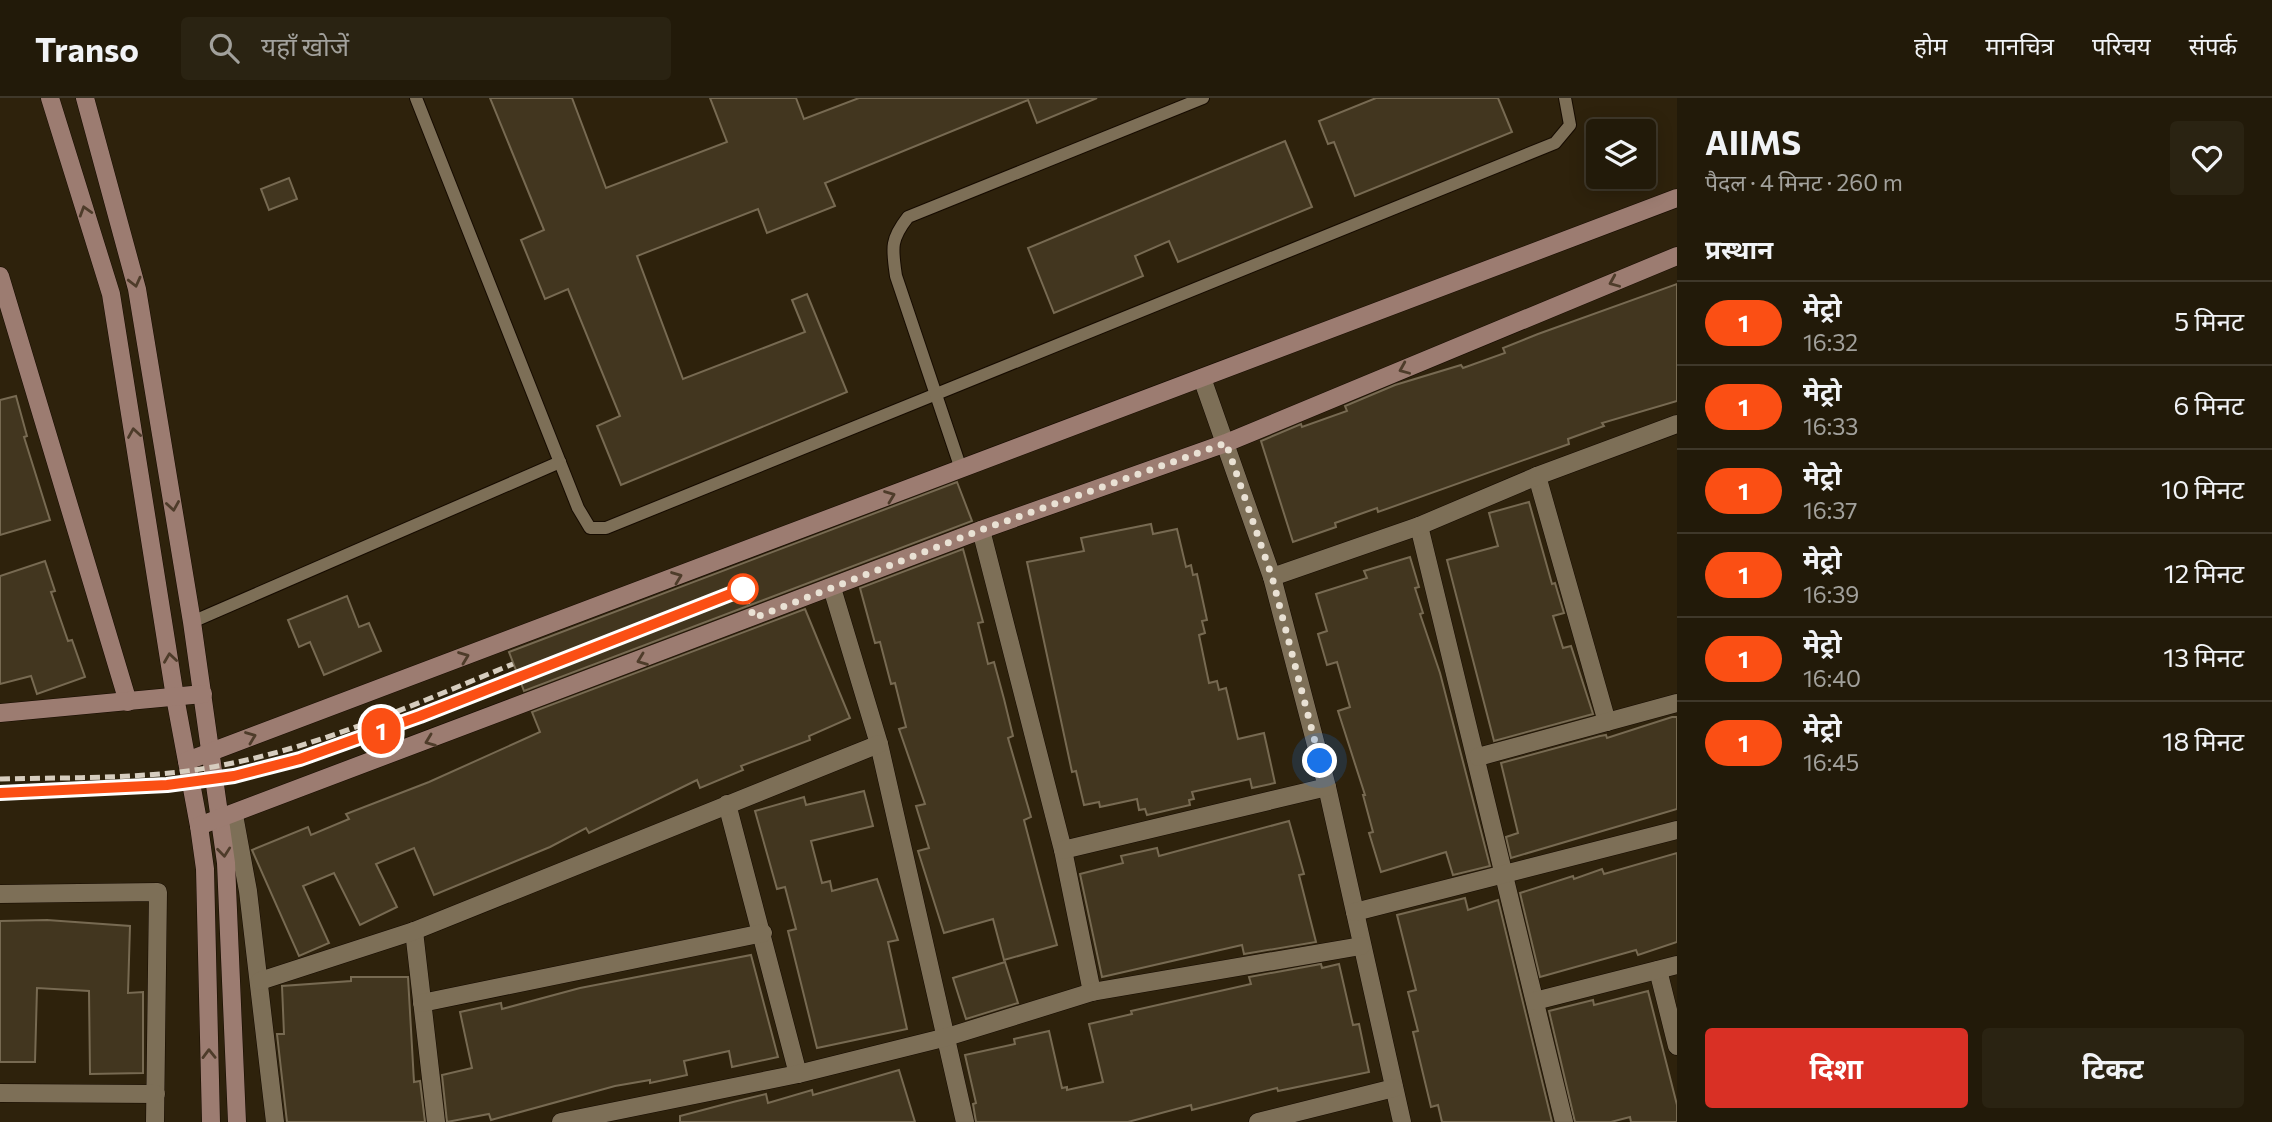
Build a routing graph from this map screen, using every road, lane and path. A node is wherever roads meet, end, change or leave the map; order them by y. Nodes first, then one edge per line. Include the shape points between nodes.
1 (50, 98) edge
2 (85, 98) edge
3 (416, 98) edge
4 (1203, 98) edge
5 (1565, 98) edge
6 (1677, 198) edge
7 (1677, 256) edge
8 (0, 276) edge
9 (1202, 378) junction
10 (939, 394) junction
11 (1677, 424) edge
12 (1226, 443) junction
13 (560, 462) junction
14 (961, 469) junction
15 (1537, 476) junction
16 (1419, 526) junction
17 (981, 530) junction
18 (1272, 577) junction
19 (832, 588) junction
20 (192, 622) junction
21 (203, 694) junction
22 (175, 697) junction
23 (128, 702) junction
24 (1677, 703) edge
25 (0, 713) edge
26 (1607, 722) junction
27 (878, 744) junction
28 (211, 753) junction
29 (1478, 757) junction
30 (187, 761) junction
31 (1327, 787) junction
32 (727, 804) junction
33 (227, 817) junction
34 (200, 826) junction
35 (1677, 830) edge
36 (1063, 850) junction
37 (1506, 875) junction
38 (0, 894) edge
39 (1355, 912) junction
40 (414, 931) junction
41 (763, 933) junction
42 (1361, 946) junction
43 (1677, 965) edge
44 (1657, 970) junction
45 (260, 981) junction
46 (1092, 992) junction
47 (1535, 1001) junction
48 (422, 1003) junction
49 (947, 1037) junction
50 (1677, 1046) edge
51 (799, 1074) junction
52 (1394, 1088) junction
53 (0, 1093) edge
54 (156, 1094) junction
55 (155, 1122) edge
56 (211, 1122) edge
57 (237, 1122) edge
58 (275, 1122) edge
59 (436, 1122) edge
60 (561, 1122) edge
61 (965, 1122) edge
62 (1258, 1122) edge
63 (1402, 1122) edge
64 (1564, 1122) edge

22 -> 1 street via 111,294
2 -> 20 street via 137,289
3 - 13 lane
4 - 10 lane via 908,218 895,234 896,276
5 - 10 lane via 1570,125 1555,143
6 - 9 street
7 -> 12 street
8 - 23 street
9 - 12 street
9 - 14 street
10 - 13 lane via 606,528 590,528
10 - 14 lane
11 - 15 street
12 - 17 street
12 - 18 street
13 - 20 lane
28 -> 14 street
15 - 16 street
15 - 26 street
16 - 18 street
16 - 29 street
17 - 19 street
17 - 36 street
18 - 31 street
19 - 27 street
19 -> 33 street
20 - 21 street
21 - 22 street
21 - 28 street
22 - 23 street
22 - 30 street
23 - 25 street
24 - 26 street
26 - 29 street
27 - 32 street
27 - 49 street
28 - 30 street
28 - 33 street
29 - 37 street
30 - 34 street
31 - 36 street
31 - 39 street
32 - 40 street
32 - 41 street
33 - 34 street
33 - 45 street via 248,891
33 -> 57 street
56 -> 34 street
35 - 37 street
36 - 46 street
37 - 39 street
37 - 47 street
38 - 54 street via 158,892
39 - 42 street
40 - 45 street
40 - 48 street
41 - 48 street
41 - 51 street
42 - 46 street
42 - 52 street
43 - 44 street
44 - 47 street
44 - 50 street
45 - 58 street
46 - 49 street
47 - 64 street
48 - 59 street
49 - 51 street
49 - 61 street
51 - 60 street
52 - 62 street
52 - 63 street
53 - 54 street
54 - 55 street

